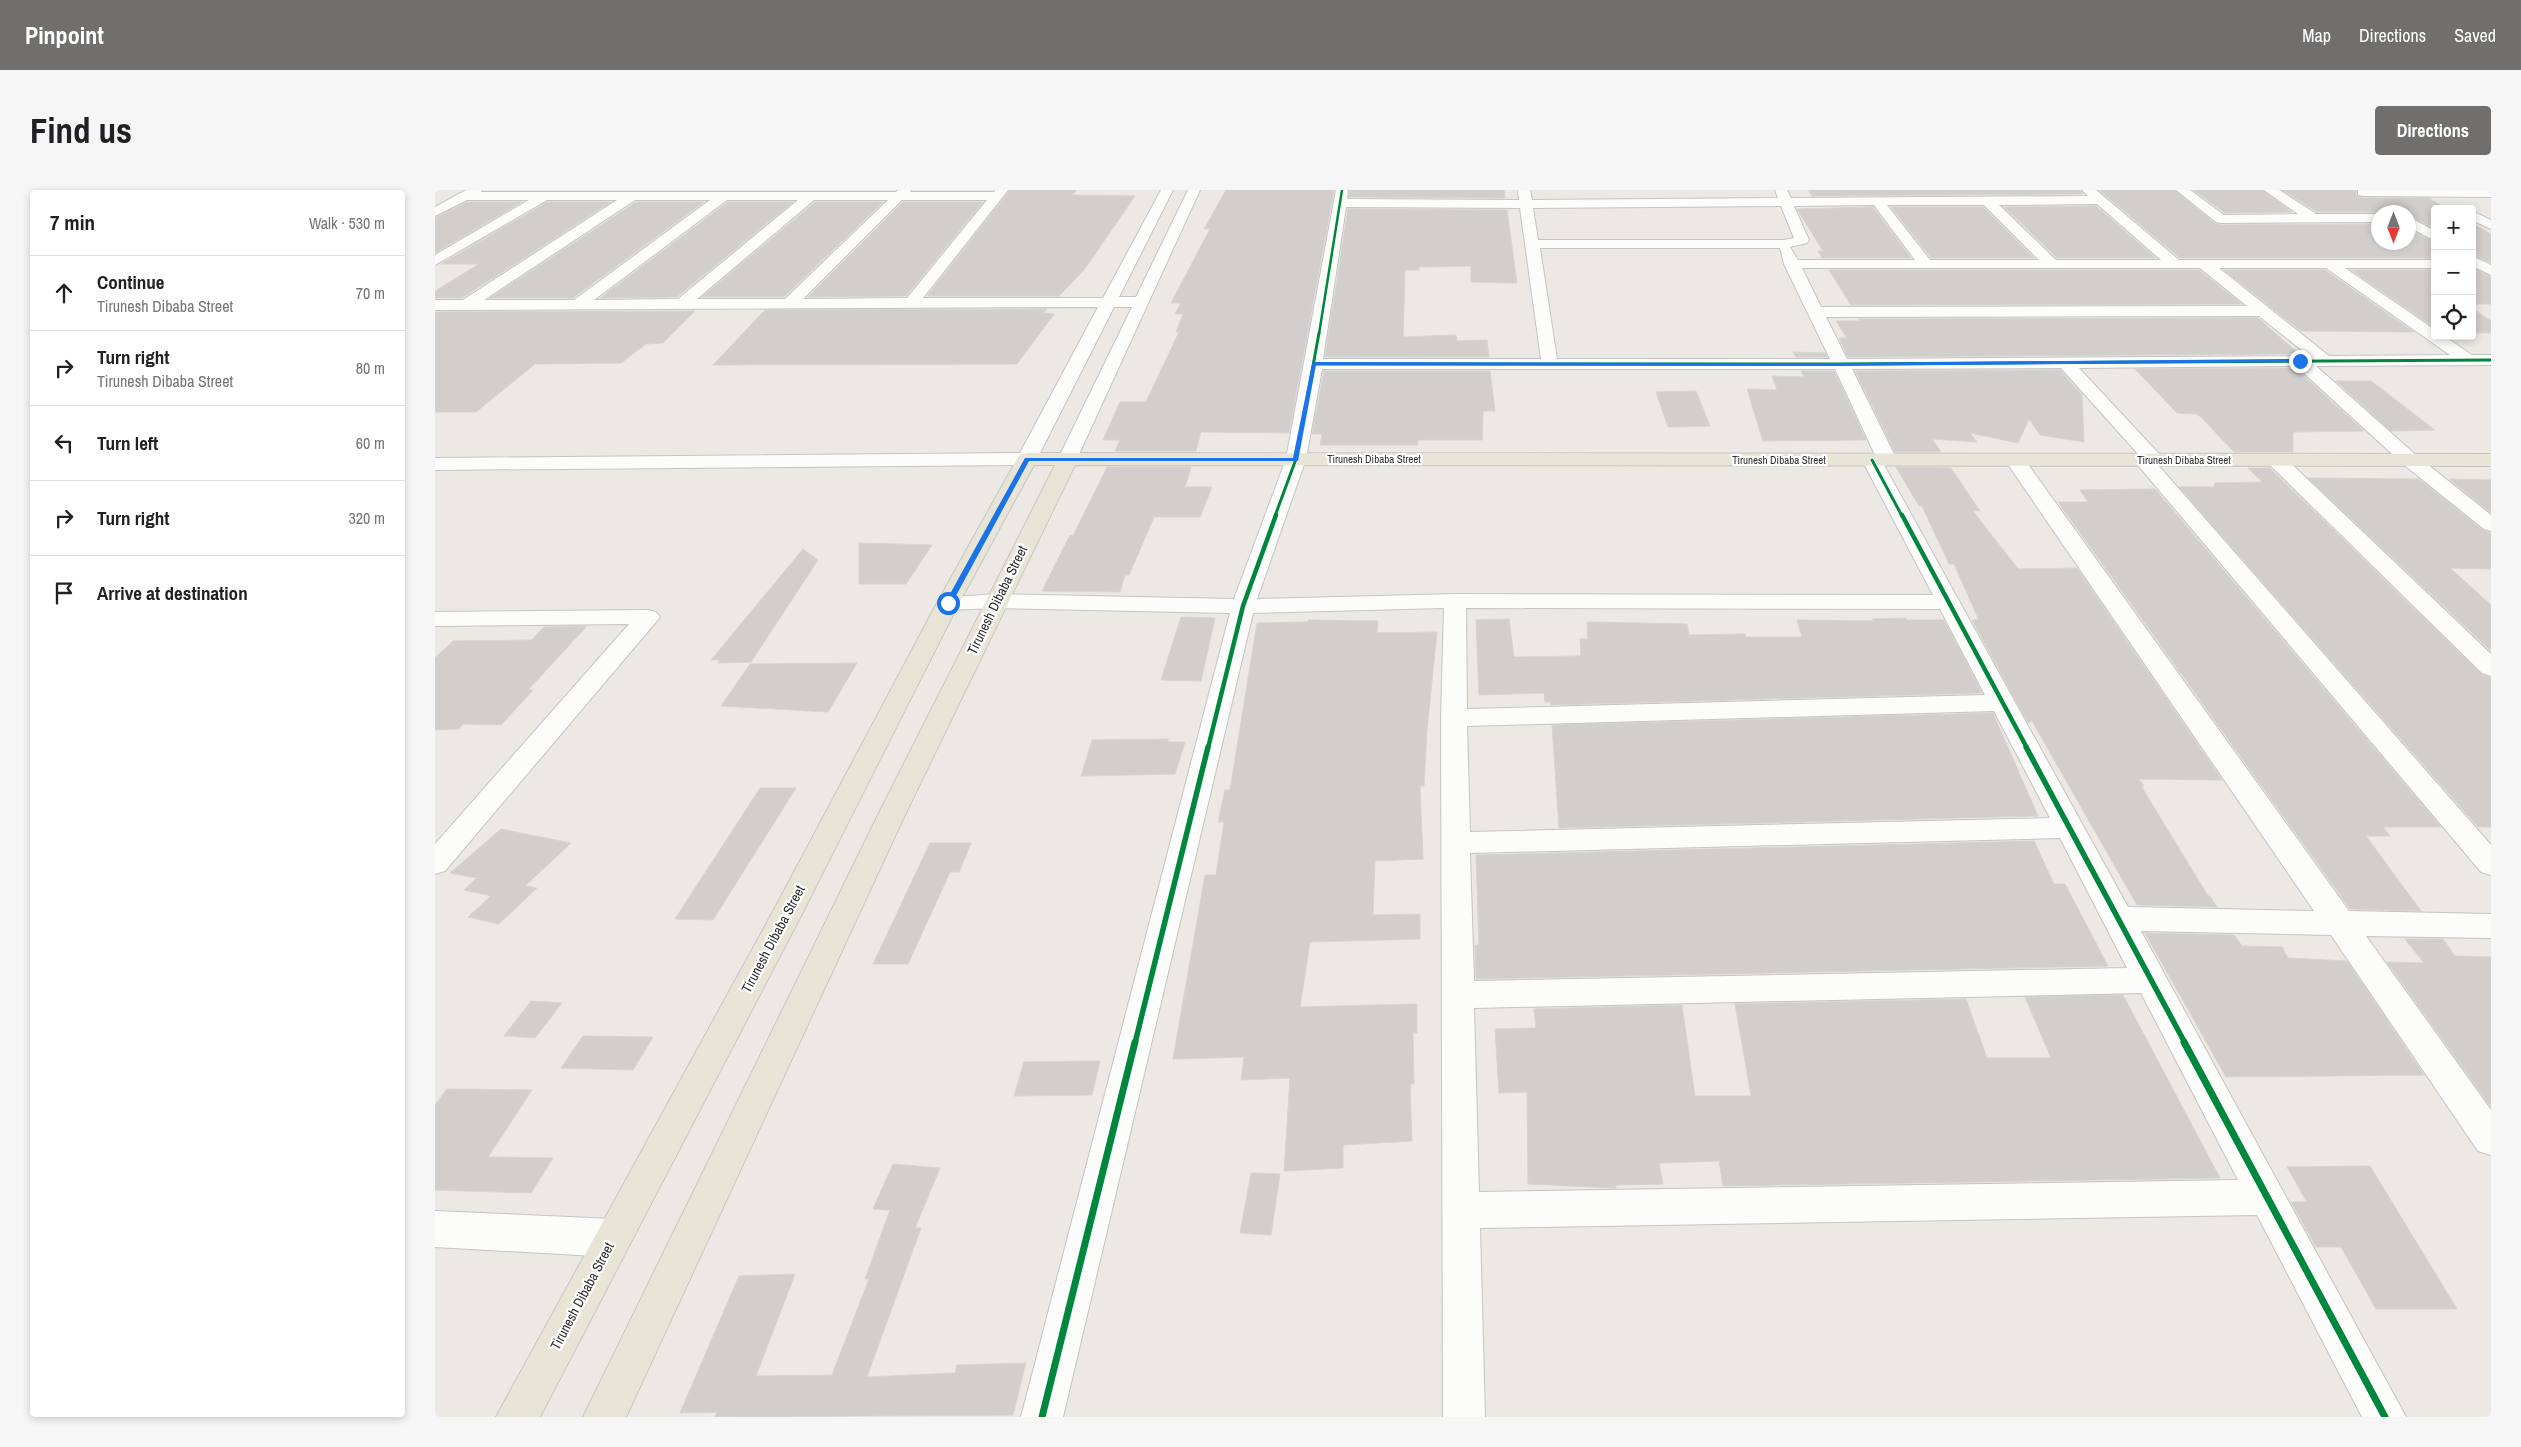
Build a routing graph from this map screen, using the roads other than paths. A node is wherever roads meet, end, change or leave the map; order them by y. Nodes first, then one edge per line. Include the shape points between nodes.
1 (1167, 190) edge
2 (1194, 190) edge
3 (1427, 190) edge
4 (1605, 190) edge
5 (1697, 190) edge
6 (1781, 190) edge
7 (2088, 190) edge
8 (2182, 190) edge
9 (2270, 190) edge
10 (2361, 191) edge
11 (2430, 192) junction
12 (2491, 192) edge
13 (470, 193) edge
14 (682, 193) edge
15 (903, 193) edge
16 (999, 193) edge
17 (545, 196) junction
18 (631, 196) junction
19 (724, 196) junction
20 (811, 196) junction
21 (1341, 197) edge
22 (1525, 197) edge
23 (2099, 200) junction
24 (1988, 201) junction
25 (1878, 202) junction
26 (1703, 203) junction
27 (1788, 203) junction
28 (1426, 204) junction
29 (1609, 204) junction
30 (2375, 205) edge
31 (2453, 205) dead end
32 (435, 212) edge
33 (2371, 214) edge
34 (2476, 217) edge
35 (2312, 218) junction
36 (2416, 225) edge
37 (2491, 225) edge
38 (2431, 235) edge
39 (1533, 244) junction
40 (1784, 244) junction
41 (435, 261) edge
42 (1791, 264) junction
43 (1926, 264) junction
44 (2051, 264) junction
45 (2175, 264) junction
46 (2204, 264) junction
47 (2329, 264) junction
48 (2431, 264) edge
49 (1110, 302) junction
50 (1142, 302) junction
51 (911, 303) junction
52 (578, 304) junction
53 (682, 304) junction
54 (789, 304) junction
55 (435, 305) edge
56 (466, 305) junction
57 (2262, 311) junction
58 (1814, 312) junction
59 (2468, 360) junction
60 (2491, 360) edge
61 (2300, 361) junction
62 (2325, 361) junction
63 (2065, 362) junction
64 (1314, 364) junction
65 (1839, 364) junction
66 (1550, 365) junction
67 (1027, 459) junction
68 (1068, 459) junction
69 (1296, 459) junction
70 (1879, 460) junction
71 (2015, 460) junction
72 (2149, 460) junction
73 (2276, 460) junction
74 (2411, 460) junction
75 (2491, 460) edge
76 (437, 465) edge
77 (2491, 525) edge
78 (1455, 601) junction
79 (996, 602) junction
80 (1947, 602) junction
81 (948, 603) junction
82 (1243, 606) junction
83 (441, 624) edge
84 (2491, 668) edge
85 (2002, 703) junction
86 (1454, 718) junction
87 (2069, 828) junction
88 (1456, 843) junction
89 (435, 863) edge
90 (2491, 864) edge
91 (2118, 919) junction
92 (2339, 922) junction
93 (2491, 926) edge
94 (2150, 980) junction
95 (1458, 995) junction
96 (2491, 1139) edge
97 (2267, 1197) junction
98 (1461, 1210) junction
99 (435, 1229) edge
100 (613, 1238) junction
101 (517, 1417) edge
102 (604, 1417) edge
103 (1042, 1417) edge
104 (1464, 1417) edge
105 (2385, 1417) edge

1 - 49 street, Tirunesh Dibaba Street
2 - 50 street, Tirunesh Dibaba Street
3 - 28 street
4 - 29 street
5 - 26 street
6 - 27 street
7 - 23 street
8 - 35 street via 2221,219
9 - 35 street
10 - 11 street
10 - 30 street
11 - 12 street
11 - 31 street
13 - 17 street
13 - 32 street
14 - 18 street
14 - 19 street
15 - 16 street
15 - 20 street
15 - 54 street
16 - 51 street
17 - 18 street
17 - 41 street
18 - 56 street
19 - 20 street
19 - 52 street
20 - 53 street
21 - 28 street
21 - 64 street
22 - 28 street
22 - 29 street
22 - 39 street
23 - 24 street
23 - 45 street
24 - 25 street
24 - 44 street
25 - 27 street
25 - 43 street
26 - 27 street
26 - 29 street
27 - 40 street via 1802,240
33 - 35 street
34 - 37 street
36 - 38 street
39 - 40 street
39 - 66 street
40 - 42 street
42 - 43 street
42 - 58 street
43 - 44 street
44 - 45 street
45 - 46 street
46 - 47 street
46 - 57 street
47 - 48 street
47 - 59 street
49 - 50 street
49 - 51 street
49 - 67 street, Tirunesh Dibaba Street
50 - 68 street, Tirunesh Dibaba Street
51 - 54 street
52 - 53 street
52 - 56 street
53 - 54 street
55 - 56 street
57 - 58 street
57 - 62 street
58 - 65 street
59 - 60 street
59 - 62 street
61 - 62 street
61 - 63 street
61 - 74 street
63 - 65 street
63 - 72 street
64 - 66 street
64 - 69 street
65 - 66 street
65 - 70 street
67 - 68 main road, Tirunesh Dibaba Street
67 - 76 street
67 - 81 main road, Tirunesh Dibaba Street
68 - 69 main road, Tirunesh Dibaba Street
68 - 79 main road, Tirunesh Dibaba Street
69 - 70 main road, Tirunesh Dibaba Street
69 - 82 street
70 - 71 main road, Tirunesh Dibaba Street
70 - 80 street
71 - 72 main road, Tirunesh Dibaba Street
71 - 92 street
72 - 73 main road, Tirunesh Dibaba Street
72 - 90 street
73 - 74 main road, Tirunesh Dibaba Street
73 - 84 street
74 - 75 main road, Tirunesh Dibaba Street
74 - 77 street
78 - 80 street
78 - 82 street
78 - 86 street
79 - 81 street
79 - 82 street
79 - 102 main road, Tirunesh Dibaba Street
80 - 85 street
81 - 100 main road, Tirunesh Dibaba Street via 789,910
82 - 103 street
83 - 89 street via 648,617
85 - 86 street
85 - 87 street
86 - 88 street
87 - 88 street
87 - 91 street
88 - 95 street
91 - 92 street
91 - 94 street
92 - 93 street
92 - 96 street
94 - 95 street
94 - 97 street
95 - 98 street
97 - 98 street
97 - 105 street
98 - 104 street
99 - 100 street
100 - 101 main road, Tirunesh Dibaba Street

